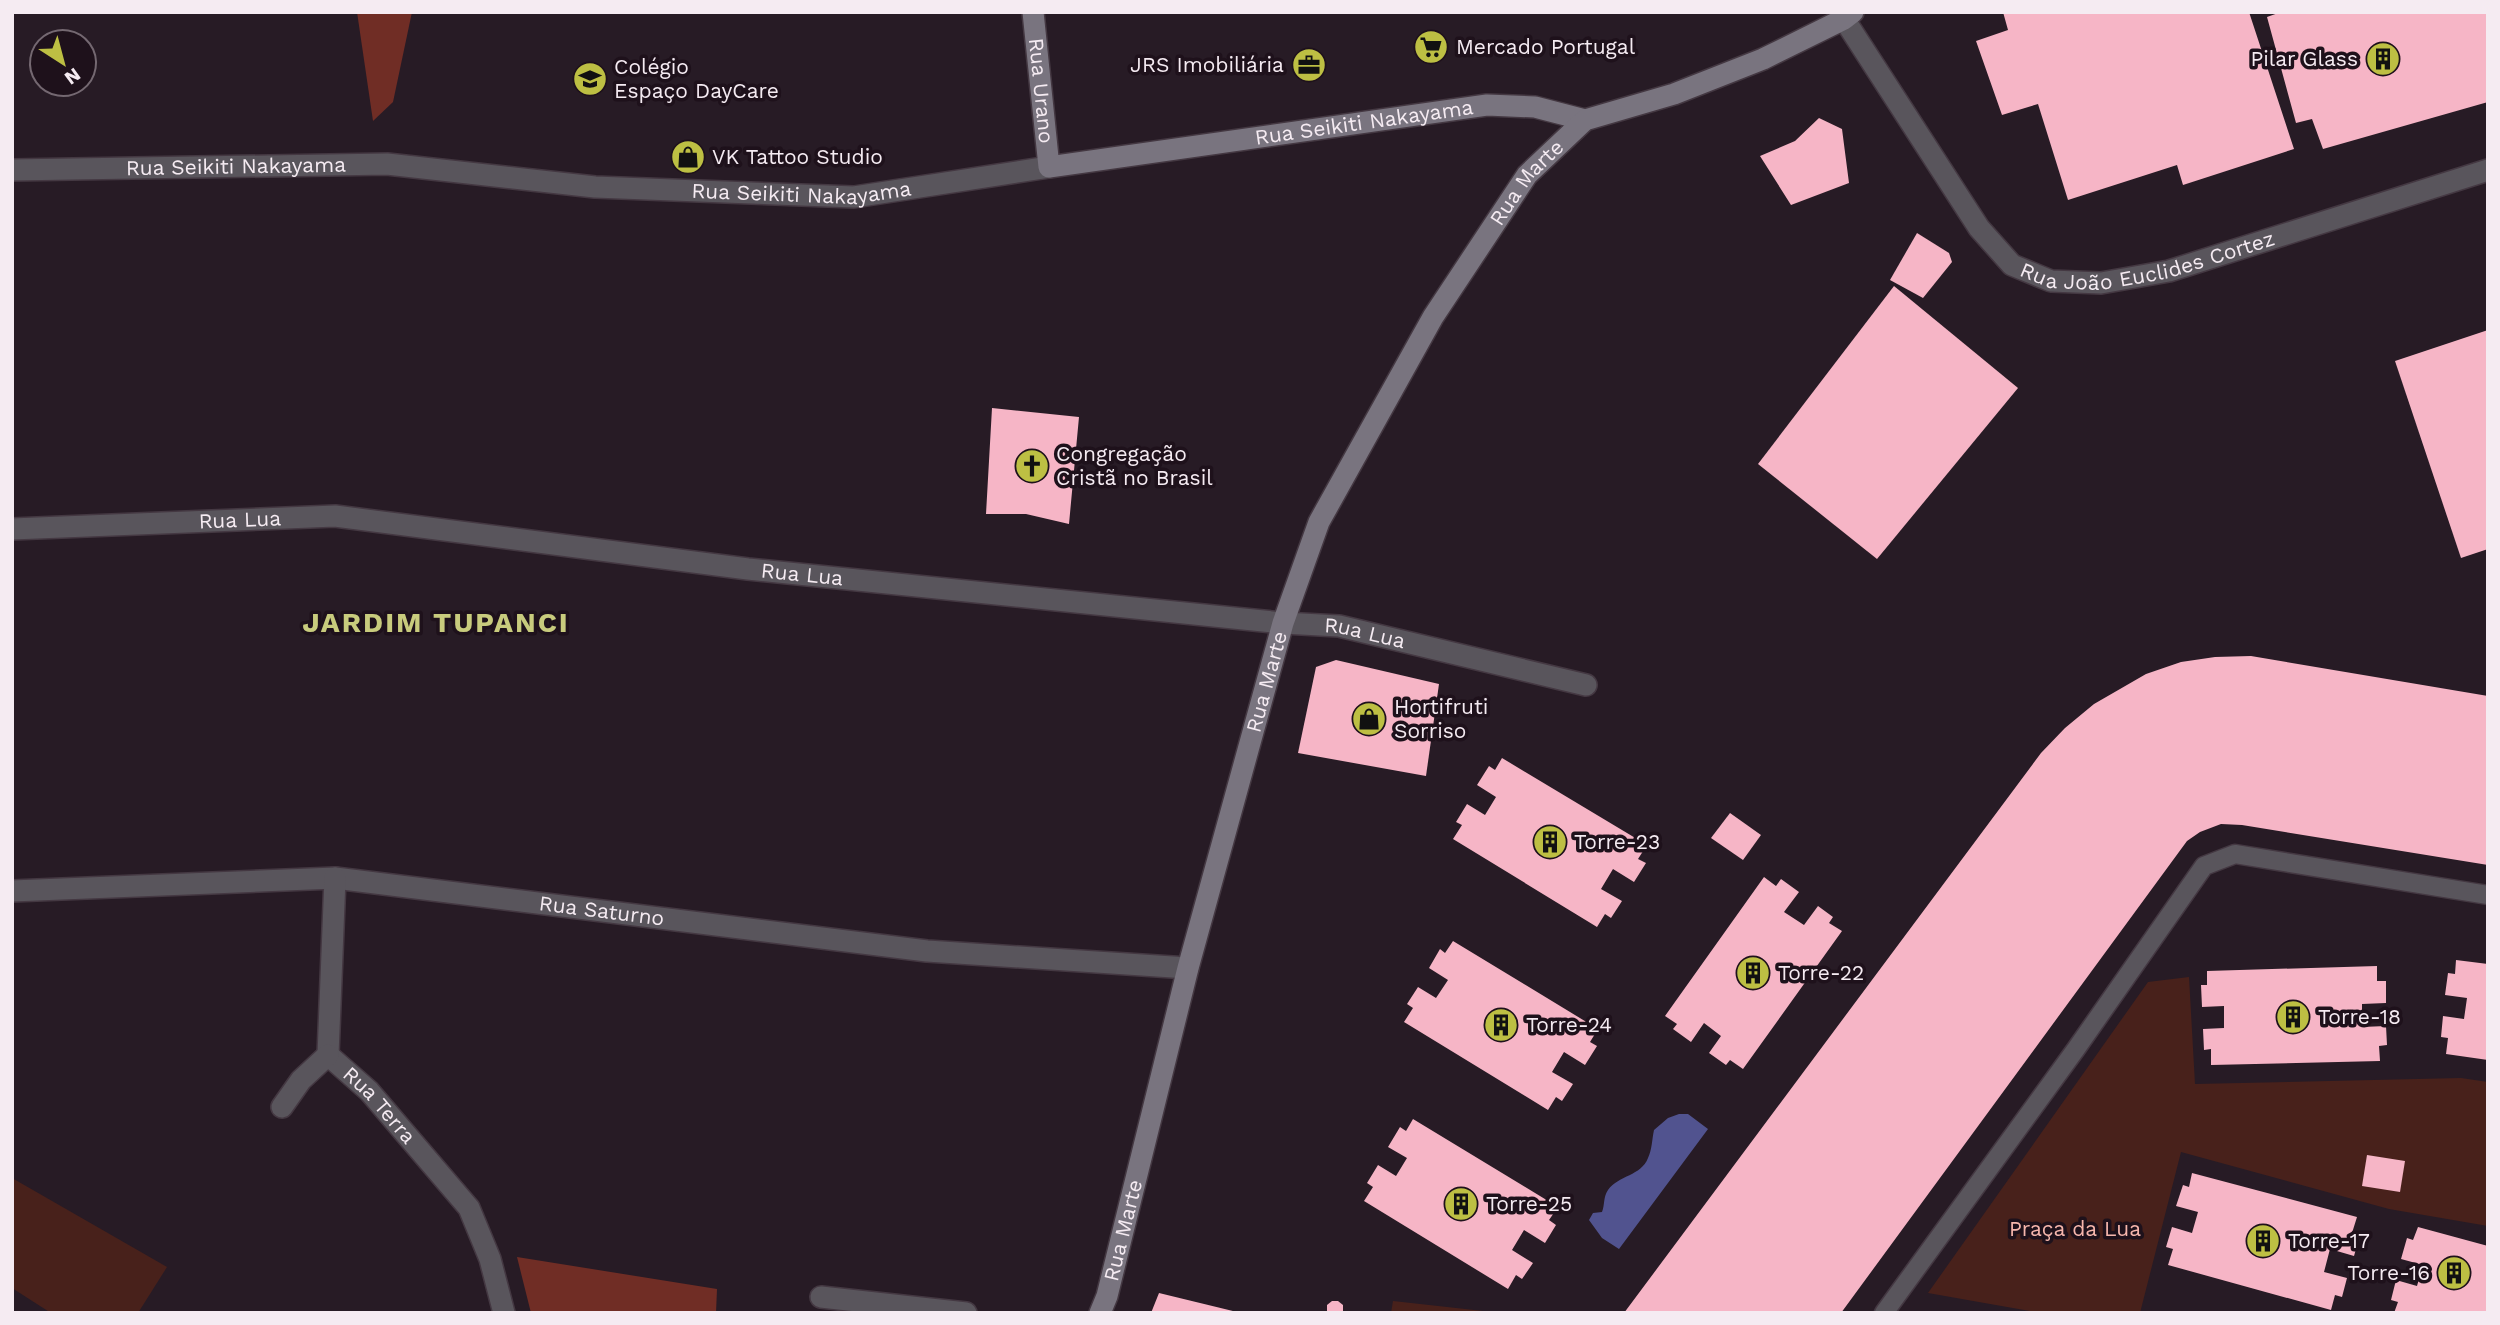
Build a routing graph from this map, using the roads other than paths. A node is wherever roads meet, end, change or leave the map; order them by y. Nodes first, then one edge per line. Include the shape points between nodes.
1 (1033, 12) edge
2 (1849, 16) edge
3 (1585, 120) junction
4 (1049, 167) junction
5 (12, 170) edge
6 (2488, 170) edge
7 (12, 529) edge
8 (1283, 623) junction
9 (1586, 685) dead end
10 (335, 878) junction
11 (12, 891) edge
12 (2488, 895) edge
13 (1188, 968) junction
14 (328, 1055) junction
15 (282, 1107) dead end
16 (821, 1297) dead end
17 (504, 1313) edge
18 (966, 1313) edge
19 (1100, 1313) edge
20 (1884, 1313) edge

1 - 4 street, Rua Urano
2 - 3 street via 1763,60 1674,94
2 - 6 street, Rua João Euclides Cortez via 1979,228 2012,265 2050,281 2101,283 2169,271
3 - 4 street, Rua Seikiti Nakayama via 1535,107 1488,105
3 - 8 street, Rua Marte via 1527,175 1433,317 1319,522
4 - 5 street, Rua Seikiti Nakayama via 854,197 595,187 387,164
7 - 8 street, Rua Lua via 335,516 748,569
8 - 9 street, Rua Lua via 1339,626
8 - 13 street, Rua Marte
10 - 11 street, Rua Saturno
10 - 13 street, Rua Saturno via 927,951
10 - 14 street, Rua Terra
12 - 20 lane via 2235,854 2204,866
13 - 19 street, Rua Marte
14 - 15 street
14 - 17 street, Rua Terra via 369,1091 469,1208 490,1259
16 - 18 street

